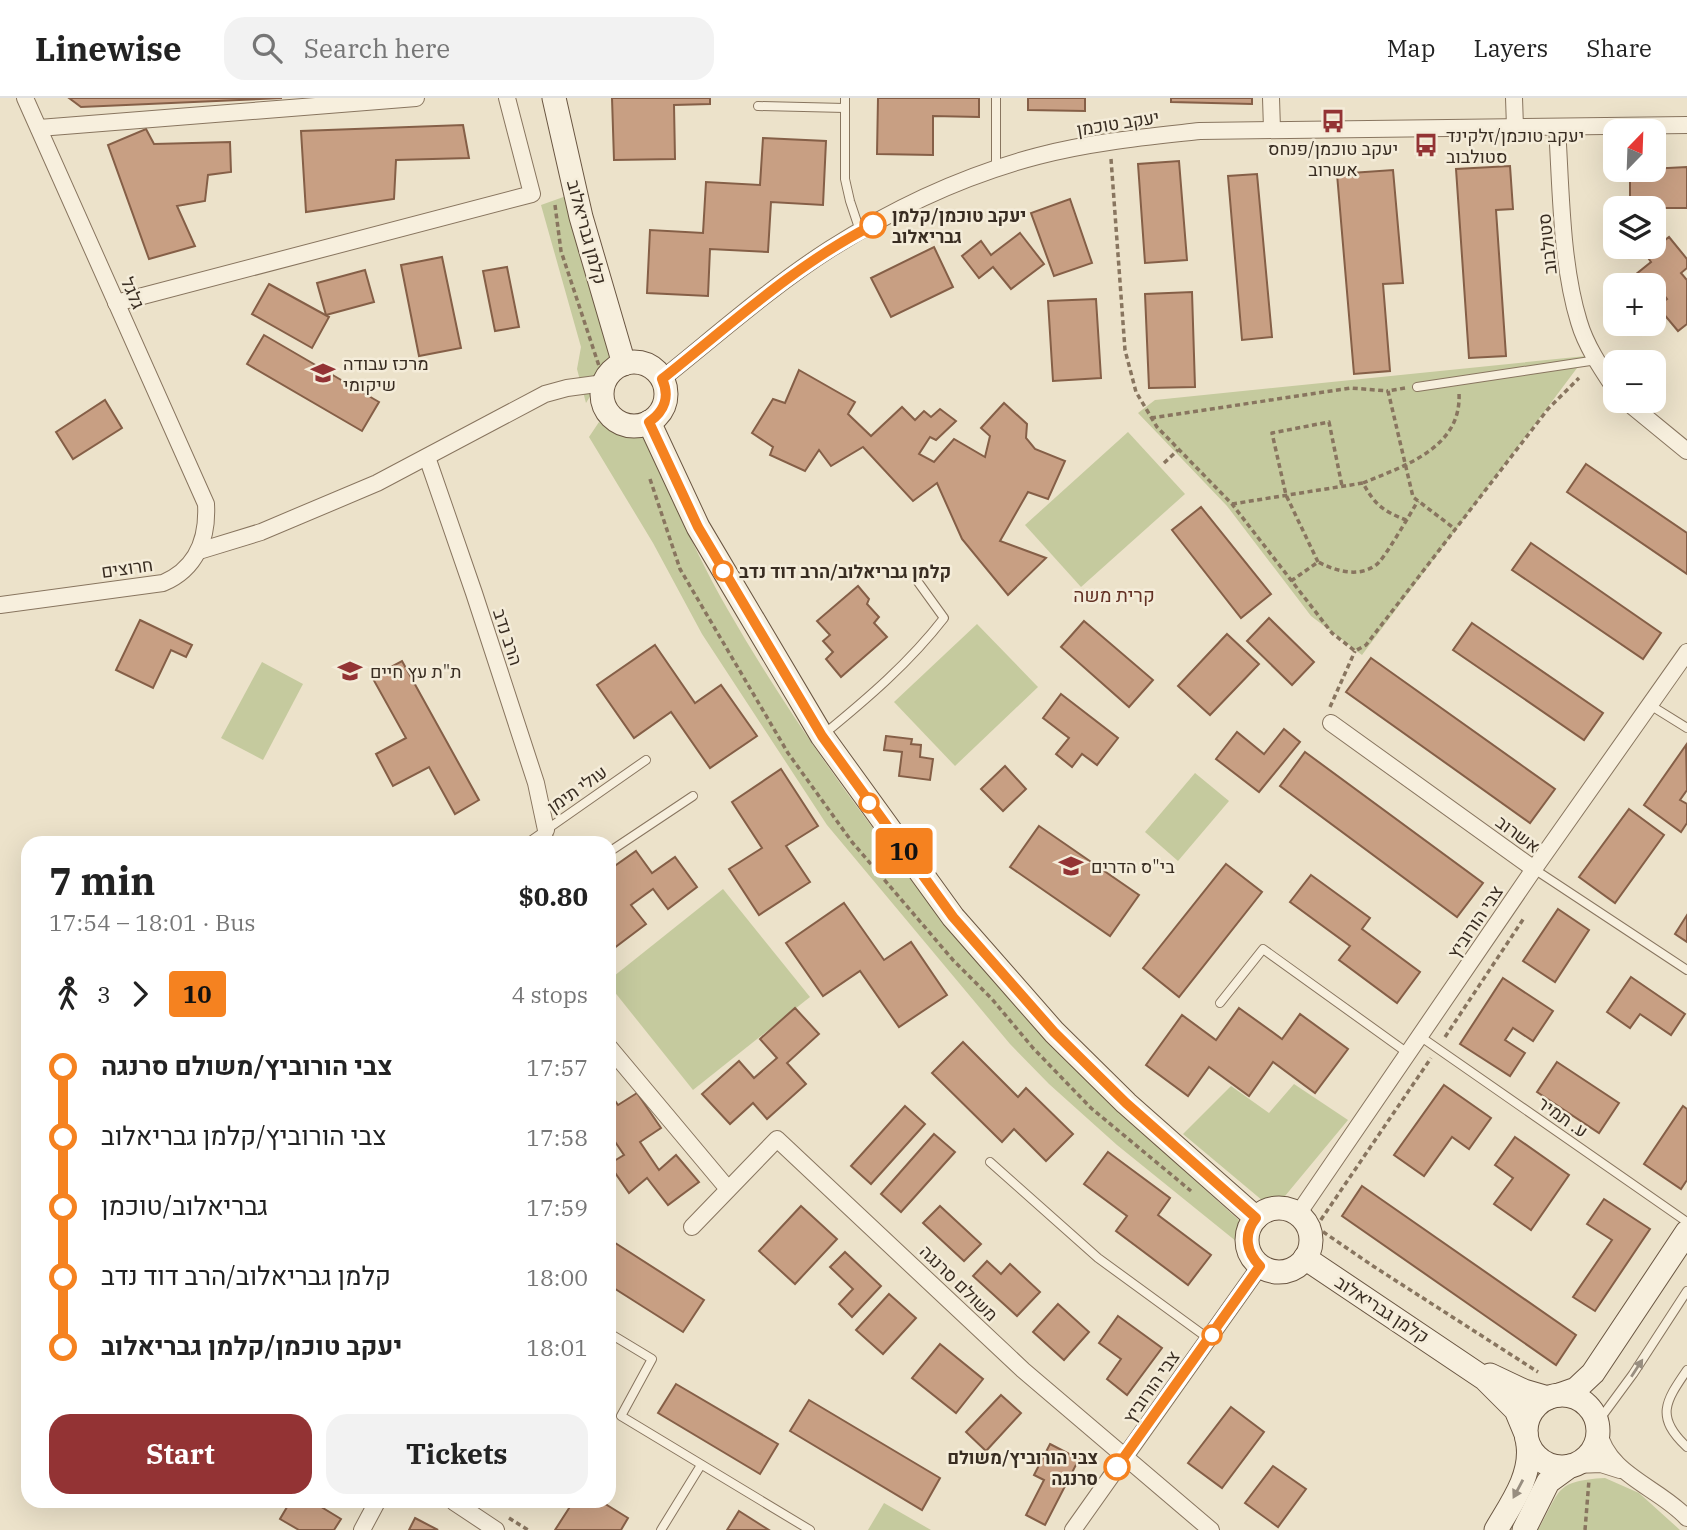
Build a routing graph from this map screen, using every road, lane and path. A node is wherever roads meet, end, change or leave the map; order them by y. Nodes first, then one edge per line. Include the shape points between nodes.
1 (25, 98) edge
2 (416, 98) edge
3 (507, 98) edge
4 (554, 98) edge
5 (845, 98) edge
6 (996, 98) edge
7 (1272, 98) edge
8 (1514, 98) edge
9 (758, 106) dead end
10 (845, 108) junction
11 (1687, 125) edge
12 (1515, 127) junction
13 (1557, 127) junction
14 (39, 128) junction
15 (1272, 129) junction
16 (1110, 142) junction
17 (996, 169) junction
18 (860, 231) junction
19 (116, 303) junction
20 (624, 364) junction
21 (1599, 365) junction
22 (1603, 371) edge
23 (662, 379) junction
24 (1458, 381) junction
25 (604, 383) junction
26 (1417, 387) joint
27 (1388, 391) junction
28 (1641, 413) edge
29 (1151, 418) junction
30 (649, 422) junction
31 (1178, 449) junction
32 (1687, 451) edge
33 (427, 457) junction
34 (1164, 463) dead end
35 (1406, 465) junction
36 (1363, 483) junction
37 (1342, 486) junction
38 (1286, 495) junction
39 (1418, 501) junction
40 (206, 504) joint
41 (1232, 505) junction
42 (1406, 520) junction
43 (1455, 529) junction
44 (199, 551) junction
45 (1318, 562) junction
46 (1291, 581) junction
47 (918, 582) dead end
48 (0, 605) edge
49 (1355, 651) junction
50 (1687, 652) edge
51 (1650, 705) junction
52 (1331, 723) joint
53 (1687, 728) edge
54 (822, 736) junction
55 (646, 760) dead end
56 (693, 796) dead end
57 (549, 836) edge
58 (550, 836) edge
59 (616, 847) edge
60 (1534, 869) junction
61 (1527, 914) dead end
62 (1687, 970) edge
63 (1220, 1003) dead end
64 (1421, 1037) junction
65 (1437, 1049) junction
66 (1409, 1054) junction
67 (616, 1055) edge
68 (990, 1161) dead end
69 (728, 1189) junction
70 (1256, 1218) junction
71 (1307, 1221) junction
72 (1687, 1222) edge
73 (692, 1227) dead end
74 (1687, 1232) edge
75 (1306, 1258) junction
76 (1260, 1266) junction
77 (1687, 1291) edge
78 (616, 1337) edge
79 (1209, 1339) junction
80 (1613, 1346) junction
81 (1458, 1359) junction
82 (1687, 1370) edge
83 (1559, 1395) junction
84 (1597, 1423) junction
85 (1527, 1439) junction
86 (1687, 1447) edge
87 (1125, 1457) junction
88 (701, 1465) junction
89 (1579, 1465) junction
90 (1629, 1474) junction
91 (374, 1508) edge
92 (463, 1508) edge
93 (1687, 1518) edge
94 (362, 1530) edge
95 (496, 1530) edge
96 (661, 1530) edge
97 (810, 1530) edge
98 (1073, 1530) edge
99 (1211, 1530) edge
100 (1496, 1530) edge
101 (1524, 1530) edge
102 (1585, 1530) edge

1 - 14 street, גלגל
2 - 14 street
3 - 19 street via 532,194
4 - 20 street, קלמן גבריאלוב via 581,217
5 - 10 lane
6 - 17 lane
7 - 15 street
8 - 12 street
9 - 10 lane
10 - 18 lane via 845,179
11 - 13 street, יעקב טוכמן
12 - 13 street, יעקב טוכמן
12 - 15 street, יעקב טוכמן
13 - 21 street, סטולבוב via 1572,294 1579,323
14 - 19 street, גלגל
15 - 16 street, יעקב טוכמן via 1200,131
16 - 17 street, יעקב טוכמן
16 - 29 path via 1125,350 1136,392
17 - 18 street, יעקב טוכמן
18 - 23 street, יעקב טוכמן via 755,304
19 - 40 street, גלגל
20 - 23 street via 645,364
20 - 25 street
21 - 22 street, סטולבוב
21 - 24 lane
21 - 43 path via 1548,410
23 - 30 street via 664,405
24 - 26 lane
24 - 35 path via 1459,405 1451,429 1434,450
25 - 30 street via 604,403 612,416 628,425
25 - 33 street via 545,394
26 - 27 path
27 - 29 path via 1351,388
27 - 35 path
28 - 32 street
29 - 31 path
30 - 54 street via 698,527
31 - 34 path
31 - 41 path
33 - 44 street via 261,532
33 - 57 street, הרב נדב via 536,783
35 - 36 path
35 - 39 path via 1413,498
36 - 37 path
36 - 42 path via 1385,512
37 - 38 path
37 - 38 path via 1329,422 1272,433
38 - 41 path
38 - 45 path
39 - 42 path
39 - 43 path
40 - 44 street, חרוצים via 207,523
41 - 46 path
42 - 45 path via 1377,565 1356,572 1337,571
43 - 49 path via 1366,645
44 - 48 street, חרוצים via 188,568 163,583
45 - 46 path
46 - 49 path via 1332,633
47 - 54 lane via 944,618 875,693
49 - 52 path via 1330,706
50 - 51 street, צבי הורוביץ
51 - 53 lane
51 - 60 street, צבי הורוביץ
52 - 60 street, אשרוב
54 - 70 street via 946,906 1008,982 1126,1103
55 - 58 lane, עולי תימן
56 - 59 lane
60 - 62 lane, אשרוב
60 - 64 street, צבי הורוביץ
61 - 65 path
63 - 66 lane via 1263,949
64 - 65 lane, ע. תמיר
64 - 66 street, צבי הורוביץ
65 - 71 path
65 - 72 lane, ע. תמיר
66 - 71 street, צבי הורוביץ
67 - 69 street
68 - 79 lane via 1098,1258
69 - 73 street, משולם סרנגה
69 - 87 street, משולם סרנגה via 777,1139 1023,1370
70 - 71 street via 1272,1209 1290,1210
70 - 76 street via 1247,1238
71 - 75 street via 1310,1249
71 - 83 path
74 - 80 street
75 - 76 street via 1280,1272
75 - 81 street, קלמן גבריאלוב
76 - 79 street, צבי הורוביץ
84 -> 77 lane
78 - 88 lane via 652,1359 621,1416
79 - 87 street, צבי הורוביץ
80 - 83 street via 1587,1379
80 - 84 street via 1598,1383
81 - 83 street, קלמן גבריאלוב via 1524,1391
81 - 85 street, קלמן גבריאלוב via 1516,1410
82 - 86 lane via 1669,1400 1666,1416
83 - 84 street via 1582,1401
83 - 85 street via 1539,1403 1531,1412
84 - 89 street via 1598,1440
84 - 90 street via 1606,1451
85 - 89 street via 1543,1462
85 -> 100 street via 1526,1474
87 - 98 street, צבי הורוביץ
87 - 99 street, משולם סרנגה
88 - 96 lane
88 - 97 lane
89 - 90 street via 1612,1467
89 - 101 street via 1548,1482
89 - 102 path
90 - 93 street
91 - 94 street
92 - 95 street

